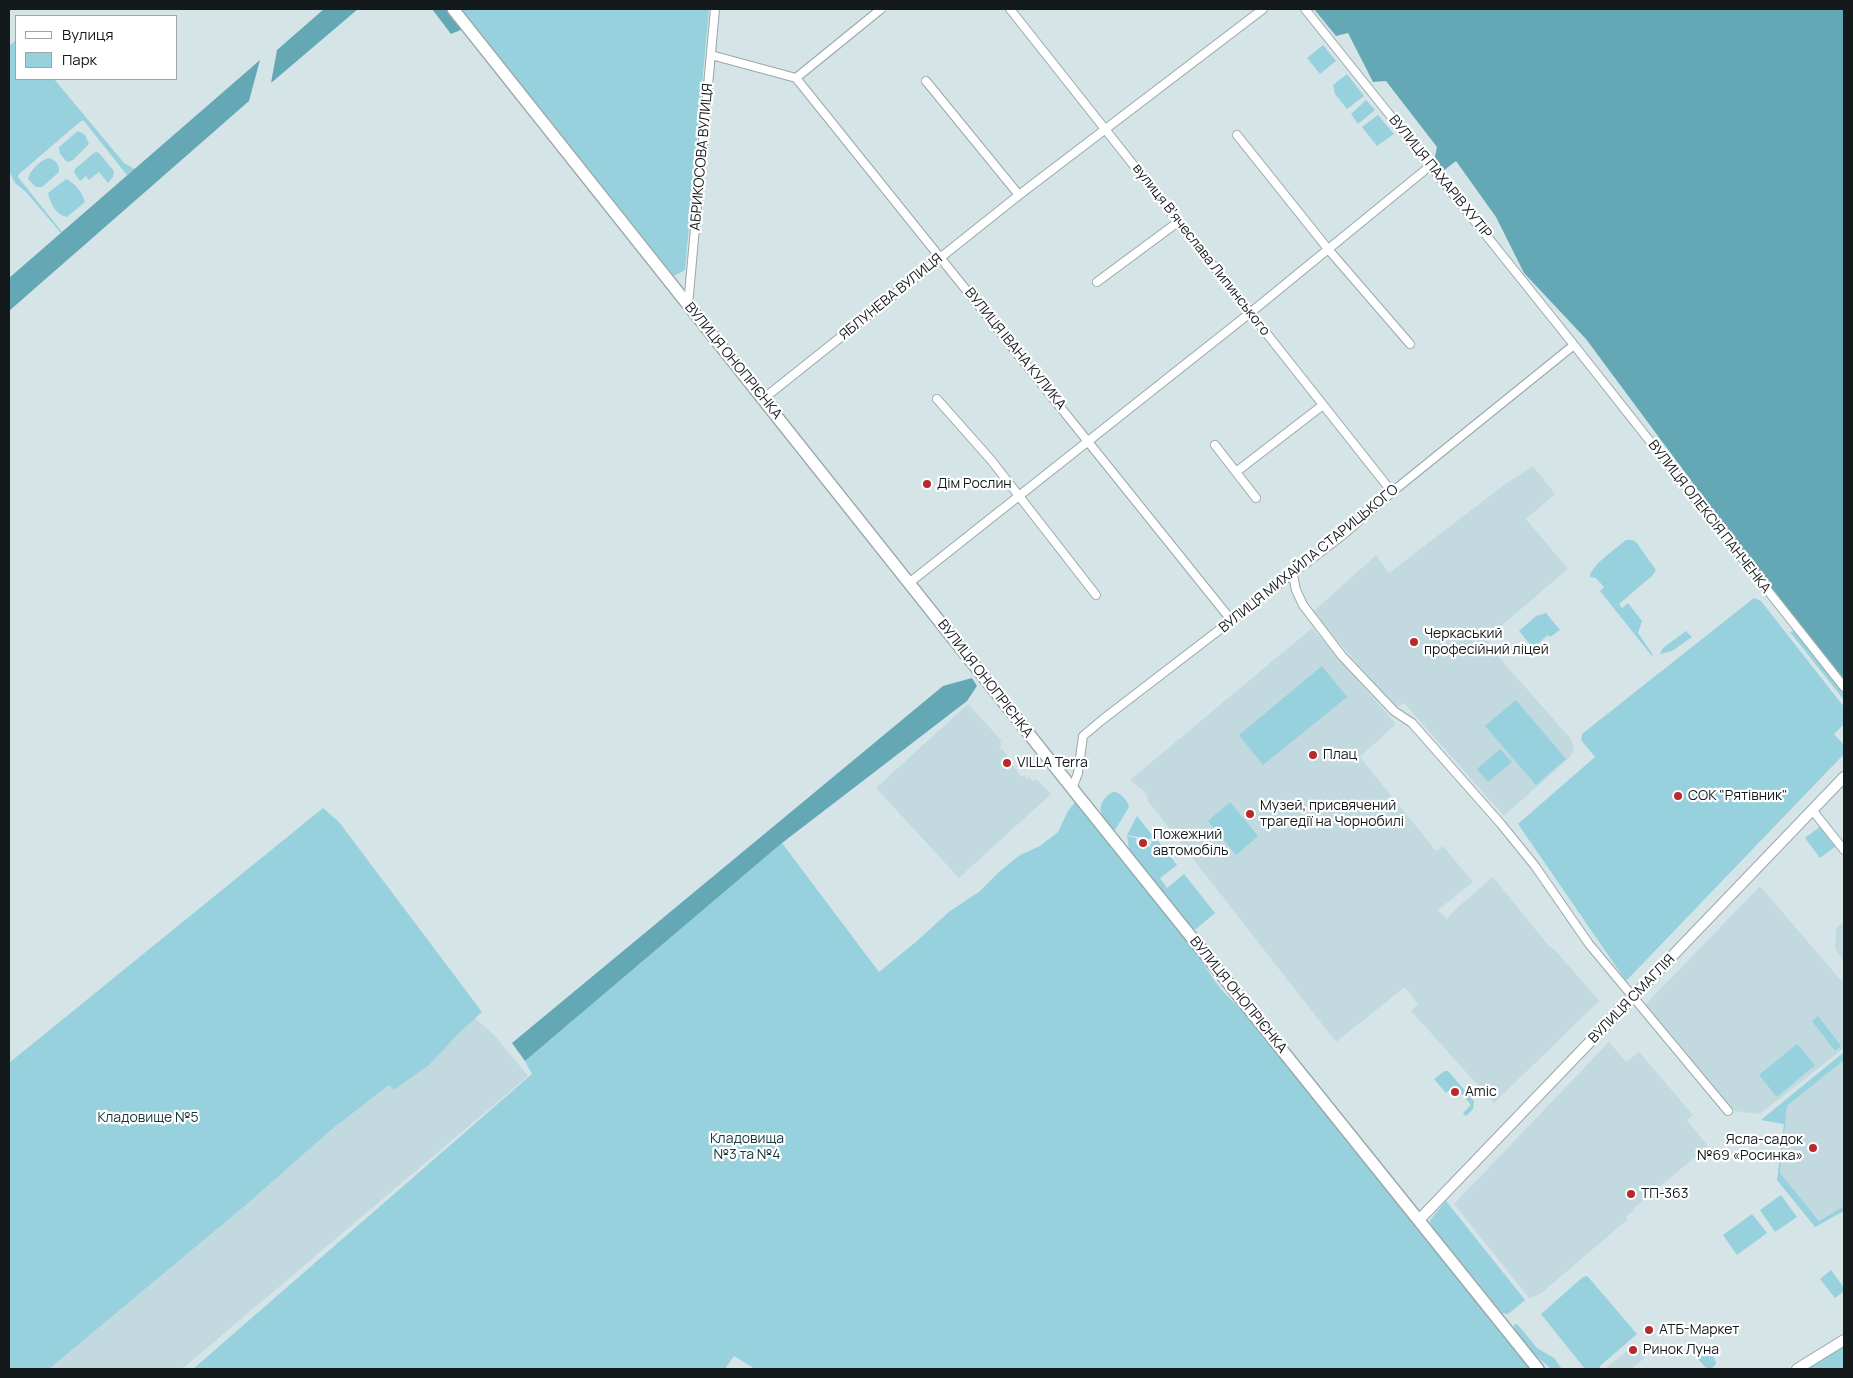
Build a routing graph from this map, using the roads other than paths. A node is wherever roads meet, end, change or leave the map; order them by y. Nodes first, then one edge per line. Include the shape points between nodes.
1 (453, 9) edge
2 (715, 9) edge
3 (881, 9) edge
4 (1010, 9) edge
5 (1262, 9) edge
6 (1305, 9) edge
7 (710, 55) junction
8 (796, 78) junction
9 (926, 81) dead end
10 (1107, 129) junction
11 (1237, 136) dead end
12 (1430, 166) junction
13 (1019, 195) junction
14 (1178, 222) junction
15 (1328, 249) junction
16 (940, 257) junction
17 (1097, 282) dead end
18 (688, 305) junction
19 (1250, 313) junction
20 (1410, 344) dead end
21 (1574, 345) junction
22 (937, 398) dead end
23 (764, 399) junction
24 (1323, 405) junction
25 (1089, 442) junction
26 (1215, 445) dead end
27 (1236, 472) junction
28 (1392, 492) junction
29 (1019, 496) junction
30 (1256, 498) dead end
31 (1293, 574) junction
32 (909, 582) junction
33 (1096, 595) dead end
34 (1232, 622) junction
35 (1844, 687) edge
36 (1844, 777) edge
37 (1072, 789) junction
38 (1813, 811) junction
39 (1844, 850) edge
40 (1633, 997) junction
41 (1728, 1111) dead end
42 (1419, 1220) junction
43 (1844, 1340) edge
44 (1538, 1369) edge
45 (1797, 1369) edge

1 - 18 main road, ВУЛИЦЯ ОНОПРІЄНКА
2 - 7 street, АБРИКОСОВА ВУЛИЦЯ
3 - 8 street
4 - 10 street, вулиця Вʼячеслава Липинського
5 - 10 street, ЯБЛУНЕВА ВУЛИЦЯ
6 - 12 street, ВУЛИЦЯ ПАХАРІВ ХУТІР
7 - 8 street
7 - 18 street, АБРИКОСОВА ВУЛИЦЯ
8 - 16 street, ВУЛИЦЯ ІВАНА КУЛИКА
9 - 13 street
10 - 13 street, ЯБЛУНЕВА ВУЛИЦЯ
10 - 14 street, вулиця Вʼячеслава Липинського
11 - 15 street
12 - 15 street
12 - 21 street, ВУЛИЦЯ ПАХАРІВ ХУТІР
13 - 16 street, ЯБЛУНЕВА ВУЛИЦЯ
14 - 17 street
14 - 19 street, вулиця Вʼячеслава Липинського
15 - 19 street
15 - 20 street
16 - 23 street, ЯБЛУНЕВА ВУЛИЦЯ
16 - 25 street, ВУЛИЦЯ ІВАНА КУЛИКА
18 - 23 main road, ВУЛИЦЯ ОНОПРІЄНКА
19 - 24 street, вулиця Вʼячеслава Липинського
19 - 25 street
21 - 28 street, ВУЛИЦЯ МИХАЙЛА СТАРИЦЬКОГО
21 - 35 street, ВУЛИЦЯ ОЛЕКСІЯ ПАНЧЕНКА
22 - 29 street
23 - 32 main road, ВУЛИЦЯ ОНОПРІЄНКА
24 - 27 street
24 - 28 street, вулиця Вʼячеслава Липинського
25 - 29 street
25 - 34 street, ВУЛИЦЯ ІВАНА КУЛИКА
26 - 27 street
27 - 30 street
28 - 31 street, ВУЛИЦЯ МИХАЙЛА СТАРИЦЬКОГО
29 - 32 street
29 - 33 street
31 - 34 street, ВУЛИЦЯ МИХАЙЛА СТАРИЦЬКОГО
31 - 40 street via 1303,605 1336,649 1394,711 1412,724 1502,824 1589,944
32 - 37 main road, ВУЛИЦЯ ОНОПРІЄНКА
34 - 37 street, ВУЛИЦЯ МИХАЙЛА СТАРИЦЬКОГО via 1083,736 1078,773
36 - 38 street, ВУЛИЦЯ СМАГЛІЯ
37 - 42 main road, ВУЛИЦЯ ОНОПРІЄНКА
38 - 39 street
38 - 40 street, ВУЛИЦЯ СМАГЛІЯ
40 - 41 street
40 - 42 street, ВУЛИЦЯ СМАГЛІЯ
42 - 44 main road, ВУЛИЦЯ ОНОПРІЄНКА
43 - 45 street

